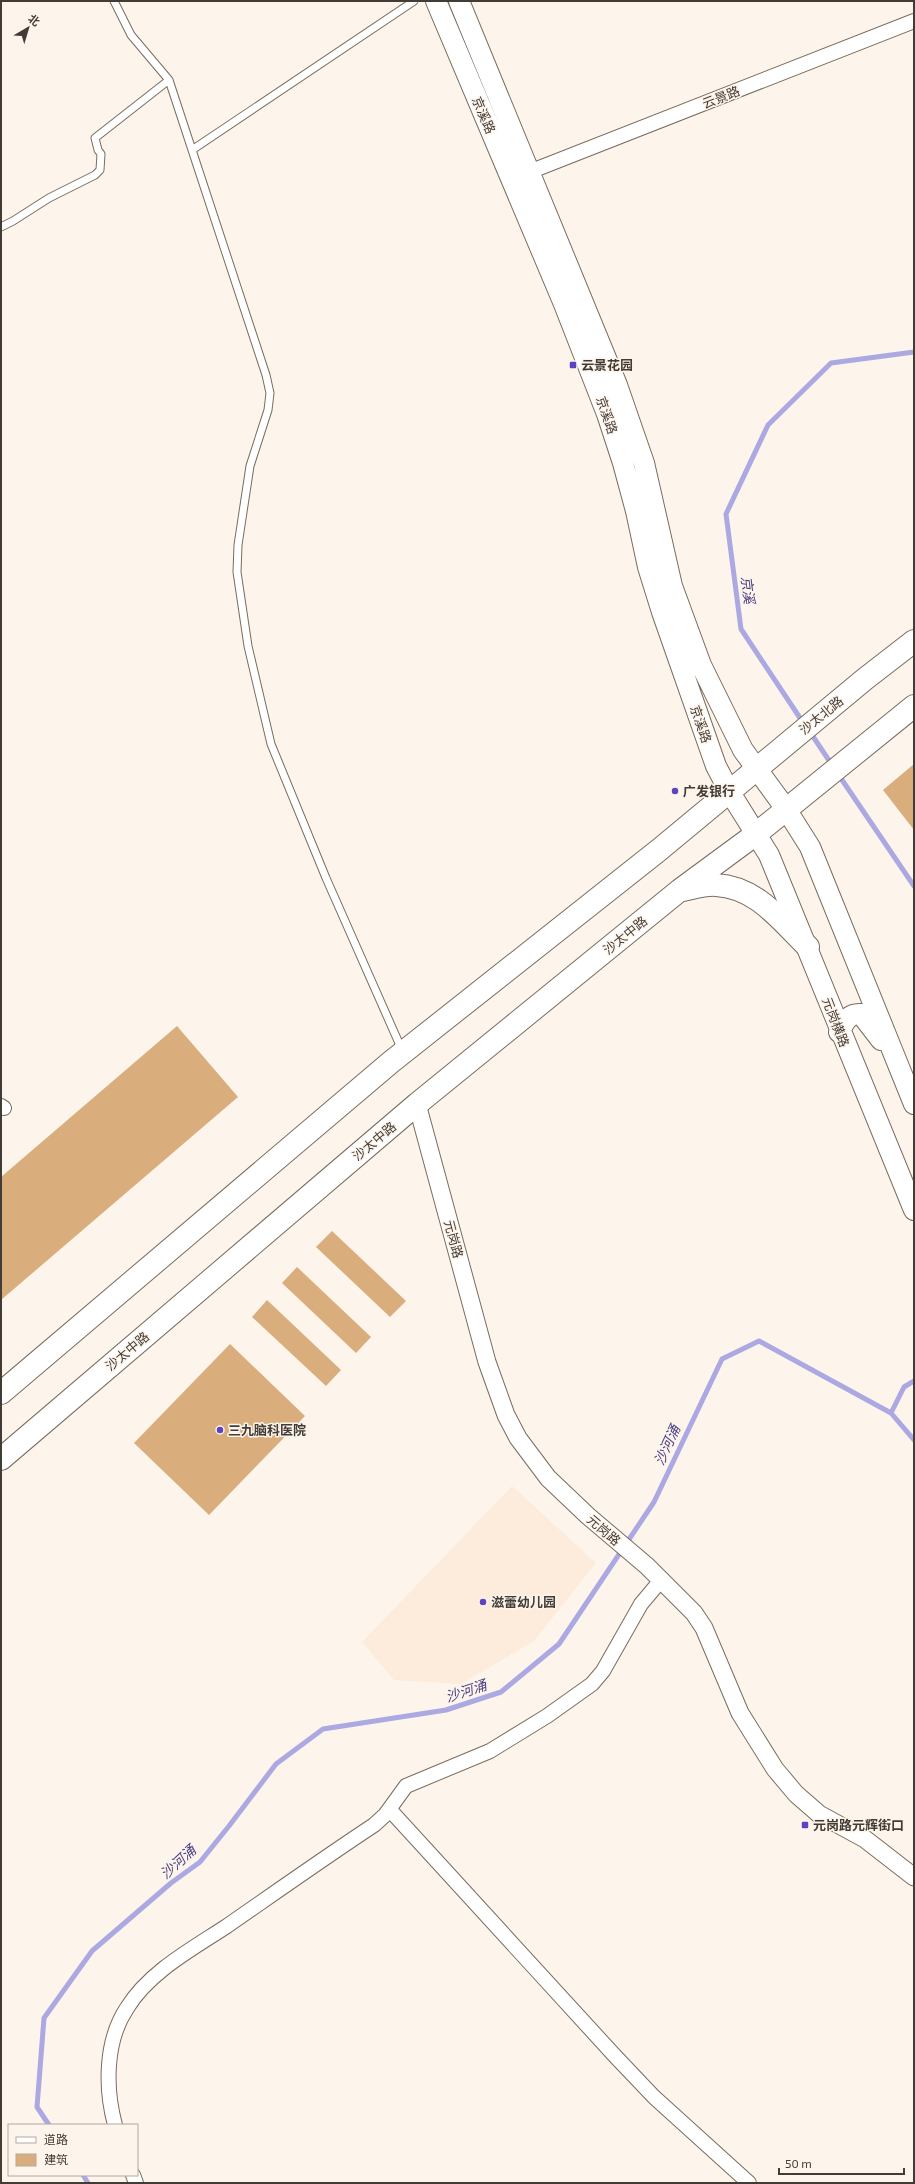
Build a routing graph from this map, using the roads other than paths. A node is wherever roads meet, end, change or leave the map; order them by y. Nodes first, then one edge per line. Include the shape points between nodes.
1 (114, 1) edge
2 (414, 1) edge
3 (436, 1) edge
4 (458, 1) edge
5 (914, 21) edge
6 (168, 80) junction
7 (192, 150) junction
8 (529, 172) junction
9 (1, 227) edge
10 (914, 641) edge
11 (914, 706) edge
12 (756, 769) junction
13 (729, 791) junction
14 (786, 809) junction
15 (756, 834) junction
16 (680, 890) junction
17 (808, 947) junction
18 (840, 1032) junction
19 (403, 1052) junction
20 (895, 1058) junction
21 (417, 1104) junction
22 (914, 1104) edge
23 (914, 1210) edge
24 (1, 1393) edge
25 (1, 1459) edge
26 (662, 1580) junction
27 (390, 1810) junction
28 (914, 1877) edge
29 (115, 2124) edge
30 (750, 2183) edge

1 - 6 lane via 131,35
2 - 7 lane
3 - 13 main road, 京溪路 via 564,304 607,414 623,462 648,567 662,612 716,766
4 - 8 main road, 京溪路
5 - 8 street, 云景路
6 - 7 lane
6 - 9 lane via 94,138 101,154 100,170 95,175 49,198
7 - 19 lane via 270,393 261,435 250,466 238,545 237,572 248,646 271,744 323,871
8 - 12 main road, 京溪路 via 617,385 644,464 672,586 684,620 721,708
10 - 12 main road, 沙太北路
11 - 14 main road
12 - 13 main road, 沙太北路
12 - 14 main road, 京溪路
13 - 15 main road, 京溪路
13 - 19 main road via 659,850
14 - 15 main road
14 - 20 main road via 810,846
15 - 16 main road, 沙太中路
15 - 17 main road, 元岗横路 via 769,855
16 - 17 main road via 716,885 742,890 768,908
16 - 21 main road, 沙太中路
17 - 18 main road, 元岗横路
18 - 20 main road via 848,1018 854,1014 861,1014
18 - 23 main road, 元岗横路
19 - 24 main road
20 - 22 main road
21 - 25 main road, 沙太中路
21 - 26 street, 元岗路 via 487,1362 506,1415 518,1438 548,1478
26 - 27 street via 641,1604 603,1670 592,1684 541,1720 490,1751 406,1786
26 - 28 street, 元岗路 via 694,1613 704,1628 740,1713 775,1769 796,1794 820,1814 865,1839
27 - 29 street via 374,1825 209,1938 142,1988 126,2008 112,2050 108,2080
27 - 30 street via 614,2056 654,2097

